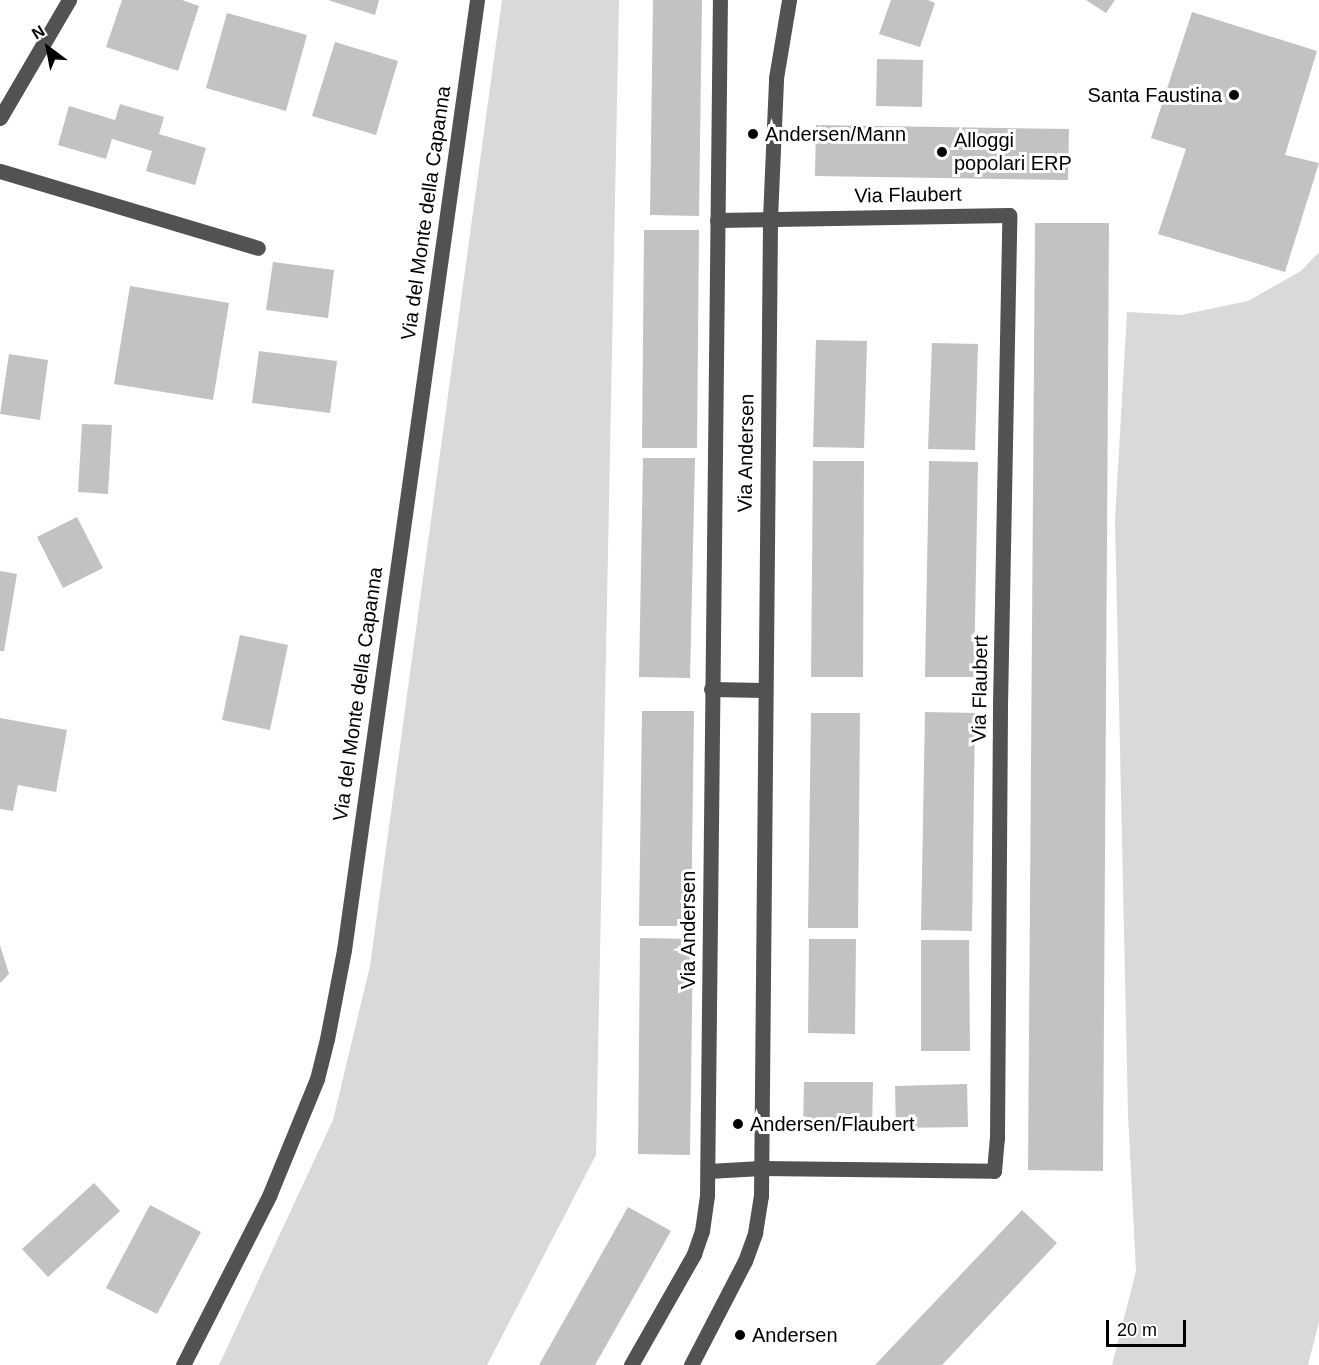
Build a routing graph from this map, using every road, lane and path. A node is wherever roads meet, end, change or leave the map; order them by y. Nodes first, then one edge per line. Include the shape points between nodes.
1 (69, 0) edge
2 (477, 0) edge
3 (720, 0) edge
4 (789, 0) edge
5 (0, 118) edge
6 (0, 171) edge
7 (770, 218) junction
8 (717, 220) junction
9 (258, 248) dead end
10 (711, 689) junction
11 (765, 690) junction
12 (761, 1168) junction
13 (708, 1171) junction
14 (183, 1365) edge
15 (631, 1365) edge
16 (691, 1365) edge

1 - 5 street
2 - 14 street, Via del Monte della Capanna via 344,950 327,1039 317,1079 269,1196
3 - 8 street, Via Andersen
4 - 7 street, Via Andersen via 776,78
6 - 9 street
7 - 8 street
7 - 11 street, Via Andersen
7 - 12 street, Via Flaubert via 1009,215 994,1171
8 - 10 street, Via Andersen
10 - 11 street
10 - 13 street, Via Andersen
11 - 12 street, Via Andersen
12 - 13 street
12 - 16 street, Via Andersen via 759,1213 751,1244
13 - 15 street, Via Andersen via 705,1216 698,1243

